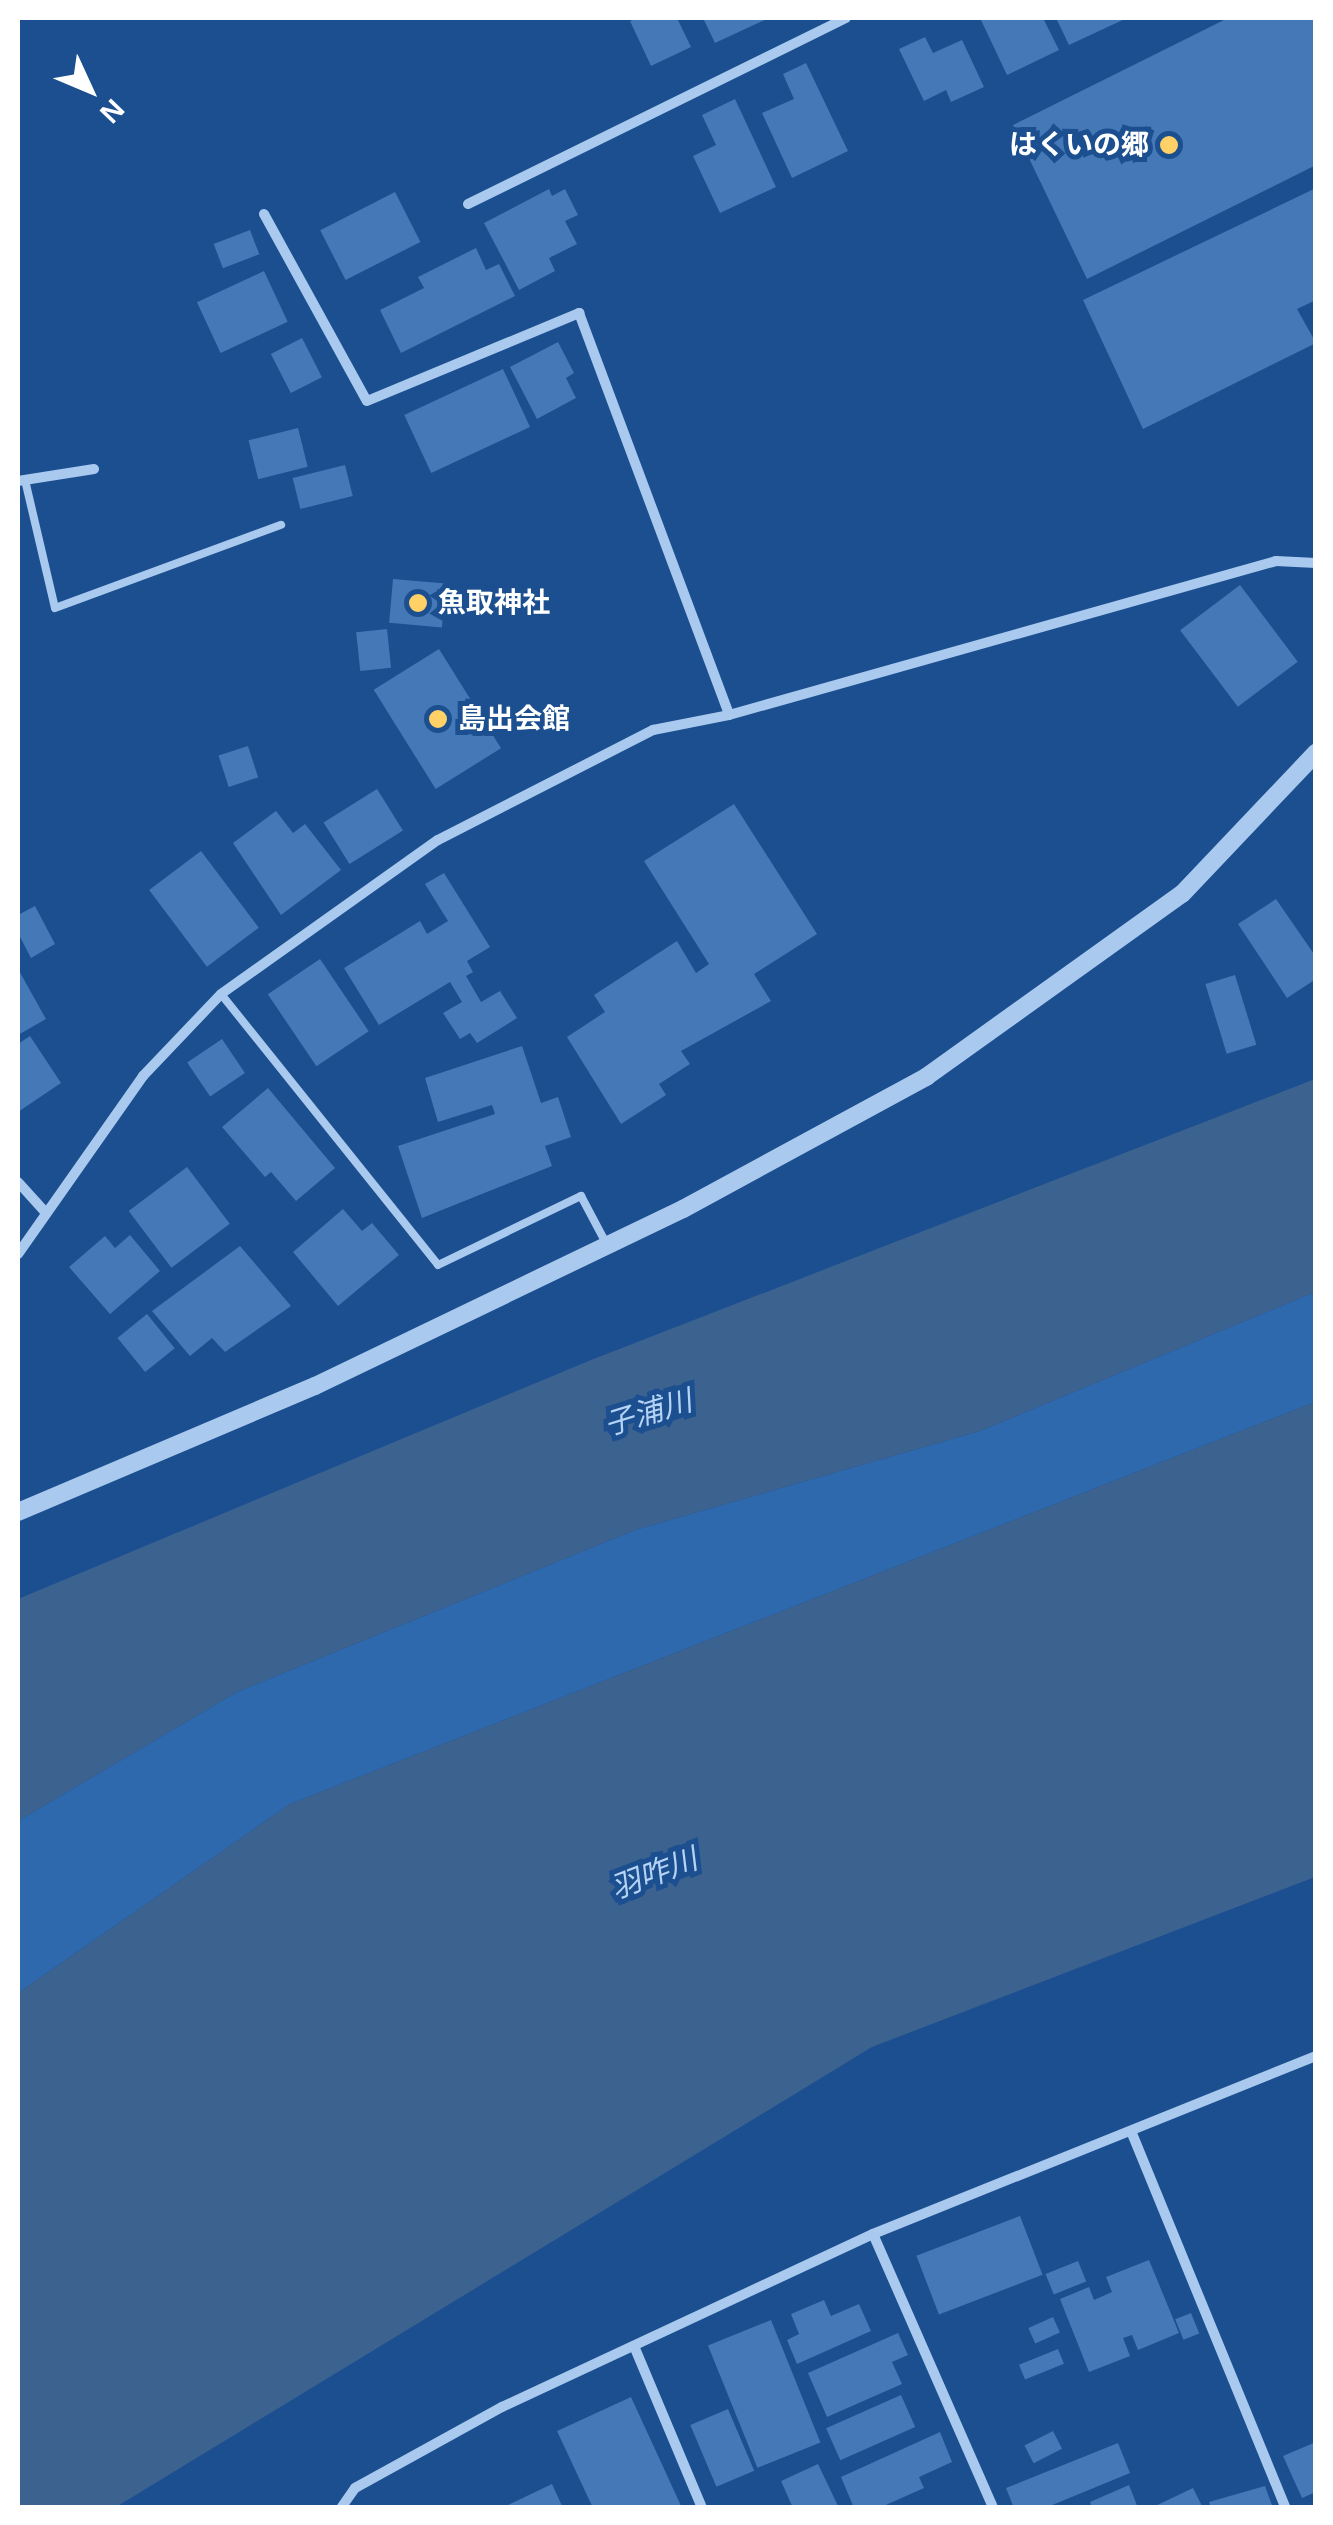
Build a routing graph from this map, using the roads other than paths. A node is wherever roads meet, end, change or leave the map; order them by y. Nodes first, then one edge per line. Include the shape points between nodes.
1 (846, 18) edge
2 (468, 204) dead end
3 (264, 214) dead end
4 (94, 469) dead end
5 (21, 480) edge
6 (281, 525) dead end
7 (1316, 563) edge
8 (729, 714) junction
9 (1316, 753) edge
10 (221, 994) junction
11 (18, 1182) edge
12 (46, 1214) junction
13 (608, 1246) junction
14 (18, 1254) edge
15 (18, 1512) edge
16 (1316, 2056) edge
17 (1131, 2131) junction
18 (873, 2234) junction
19 (634, 2346) junction
20 (340, 2508) edge
21 (702, 2508) edge
22 (993, 2508) edge
23 (1286, 2508) edge

1 - 2 street
3 - 8 street via 367,401 579,313
4 - 5 street
5 - 6 lane via 56,608
7 - 8 street via 1276,561
8 - 10 street via 652,730 438,840
9 - 13 street via 1182,894 926,1077
10 - 12 street via 143,1076
10 - 13 lane via 438,1266 581,1196
11 - 12 street
12 - 14 street
13 - 15 street via 315,1386
16 - 17 street
17 - 18 street
17 - 23 street
18 - 19 street
18 - 22 street
19 - 20 street via 502,2407 354,2488
19 - 21 street

